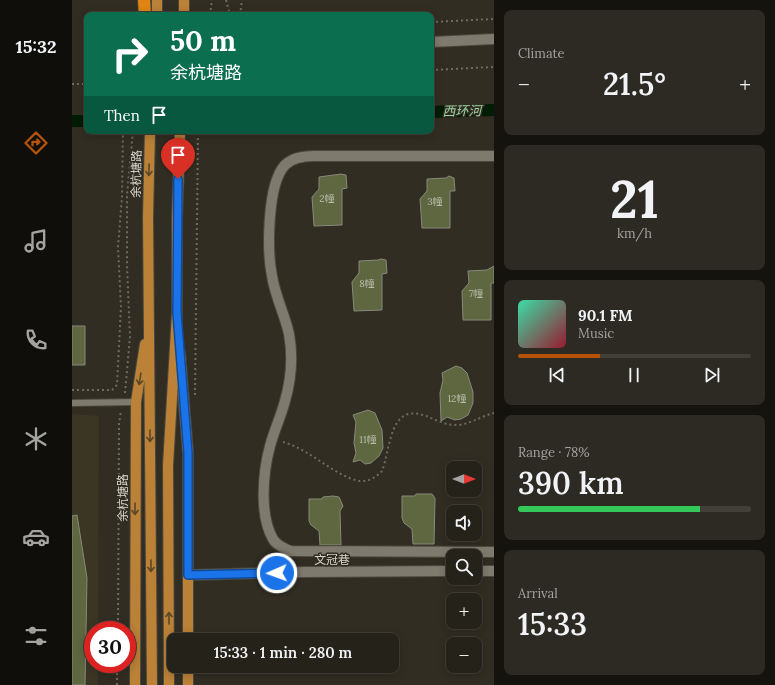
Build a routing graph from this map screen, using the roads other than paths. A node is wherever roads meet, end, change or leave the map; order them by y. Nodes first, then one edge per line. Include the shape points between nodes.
1 (144, 0) edge
2 (157, 0) edge
3 (184, 0) edge
4 (145, 12) edge
5 (157, 12) edge
6 (184, 12) edge
7 (494, 39) edge
8 (434, 42) edge
9 (150, 134) edge
10 (180, 134) edge
11 (494, 156) edge
12 (150, 313) junction
13 (177, 313) junction
14 (136, 402) junction
15 (72, 403) edge
16 (494, 552) edge
17 (482, 571) edge
18 (494, 571) edge
19 (446, 572) edge
20 (188, 575) junction
21 (188, 633) edge
22 (188, 673) edge
23 (135, 685) edge
24 (152, 685) edge
25 (169, 685) edge
26 (188, 685) edge

1 - 4 highway
2 - 5 main road
3 - 6 main road
7 - 8 street
9 -> 12 main road, 余杭塘路
10 - 13 main road
11 - 16 street via 314,156 296,159 284,167 275,183 268,248 272,277 289,336 290,376 285,401 272,439 266,468 264,498 267,523 273,540 290,551
12 -> 14 main road, 余杭塘路
12 -> 24 main road, 余杭塘路
13 - 20 main road via 188,453
25 -> 13 main road via 168,465
14 - 15 lane
14 -> 23 main road, 余杭塘路
17 - 18 street
19 - 20 street, 文冠巷
20 - 21 main road
22 - 26 main road

